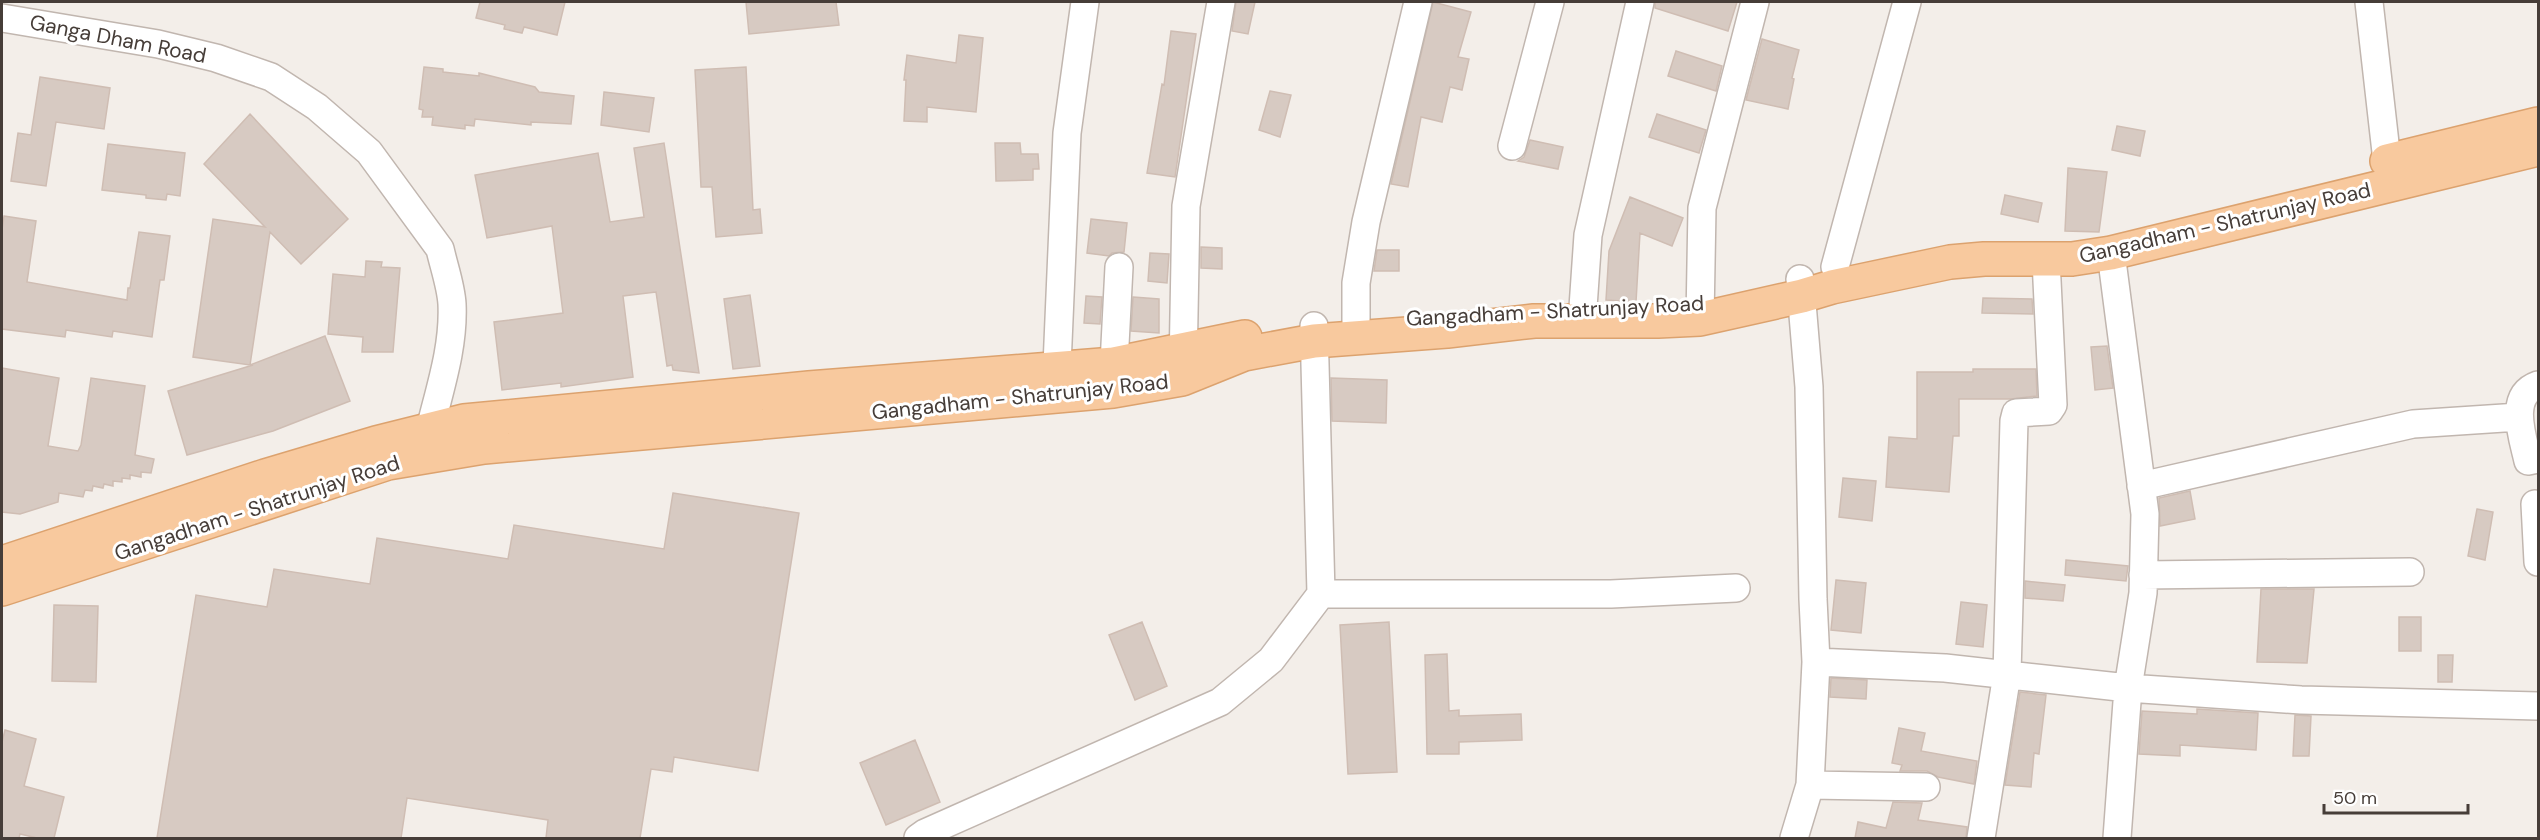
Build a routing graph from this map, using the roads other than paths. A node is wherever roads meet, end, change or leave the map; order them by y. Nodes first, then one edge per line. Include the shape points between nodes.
1 (1085, 2) edge
2 (1221, 2) edge
3 (1418, 2) edge
4 (1550, 2) edge
5 (1640, 2) edge
6 (1755, 2) edge
7 (1907, 2) edge
8 (2369, 2) edge
9 (2, 18) edge
10 (2538, 124) edge
11 (1512, 146) dead end
12 (2538, 149) edge
13 (2379, 170) junction
14 (2120, 243) junction
15 (2047, 251) junction
16 (1119, 267) dead end
17 (1835, 267) junction
18 (1801, 287) junction
19 (1700, 313) junction
20 (1582, 315) junction
21 (1356, 330) junction
22 (1314, 334) junction
23 (1114, 364) junction
24 (1183, 364) junction
25 (1056, 383) junction
26 (2538, 385) edge
27 (2519, 417) junction
28 (430, 442) junction
29 (2538, 459) edge
30 (2141, 486) junction
31 (2535, 504) dead end
32 (2538, 562) edge
33 (2, 563) edge
34 (2410, 572) dead end
35 (2143, 574) junction
36 (1736, 588) dead end
37 (2, 589) edge
38 (1321, 594) junction
39 (1816, 662) junction
40 (2007, 674) junction
41 (2128, 688) junction
42 (2538, 706) edge
43 (1810, 785) junction
44 (1926, 787) dead end
45 (918, 838) edge
46 (1794, 838) edge
47 (1980, 838) edge
48 (2117, 838) edge

1 - 25 street via 1067,133
2 - 24 street via 1186,206
3 - 21 street via 1366,222 1356,283
4 - 11 street
5 - 20 street via 1588,235
6 - 19 street via 1702,208
7 - 17 street
8 - 13 street
9 - 28 street, Ganga Dham Road via 158,44 216,57 271,77 317,107 369,152 440,249 452,302 449,355
10 - 13 main road, Gangadham - Shatrunjay Road
12 - 13 main road, Gangadham - Shatrunjay Road
13 - 14 main road, Gangadham - Shatrunjay Road
14 - 15 main road, Gangadham - Shatrunjay Road via 2072,259
14 - 30 street
15 - 17 main road, Gangadham - Shatrunjay Road via 1986,239 1908,247
15 - 18 main road, Gangadham - Shatrunjay Road via 1950,262 1832,287
15 - 40 street via 2053,405 2049,411 2016,413 2014,421
16 - 23 street
17 - 18 main road, Gangadham - Shatrunjay Road
18 - 19 main road, Gangadham - Shatrunjay Road
18 - 39 street via 1809,387
19 - 20 main road, Gangadham - Shatrunjay Road
20 - 21 main road, Gangadham - Shatrunjay Road via 1447,331
21 - 22 main road, Gangadham - Shatrunjay Road
22 - 24 main road, Gangadham - Shatrunjay Road via 1245,354
22 - 38 street
23 - 24 main road, Gangadham - Shatrunjay Road
23 - 25 main road, Gangadham - Shatrunjay Road
24 - 25 main road, Gangadham - Shatrunjay Road via 1113,391
25 - 28 main road, Gangadham - Shatrunjay Road via 810,403 484,447
26 - 27 street via 2522,399
27 - 29 street via 2528,461
27 - 30 street via 2413,424
28 - 33 main road, Gangadham - Shatrunjay Road via 265,476
28 - 37 main road, Gangadham - Shatrunjay Road via 388,464
30 - 35 street via 2145,514
31 - 32 street
34 - 35 street
35 - 41 street
36 - 38 street via 1611,594
38 - 45 street via 1271,660 1221,702
39 - 40 street
39 - 43 street
40 - 41 street
40 - 47 street
41 - 42 street via 2301,700
41 - 48 street
43 - 44 street
43 - 46 street

